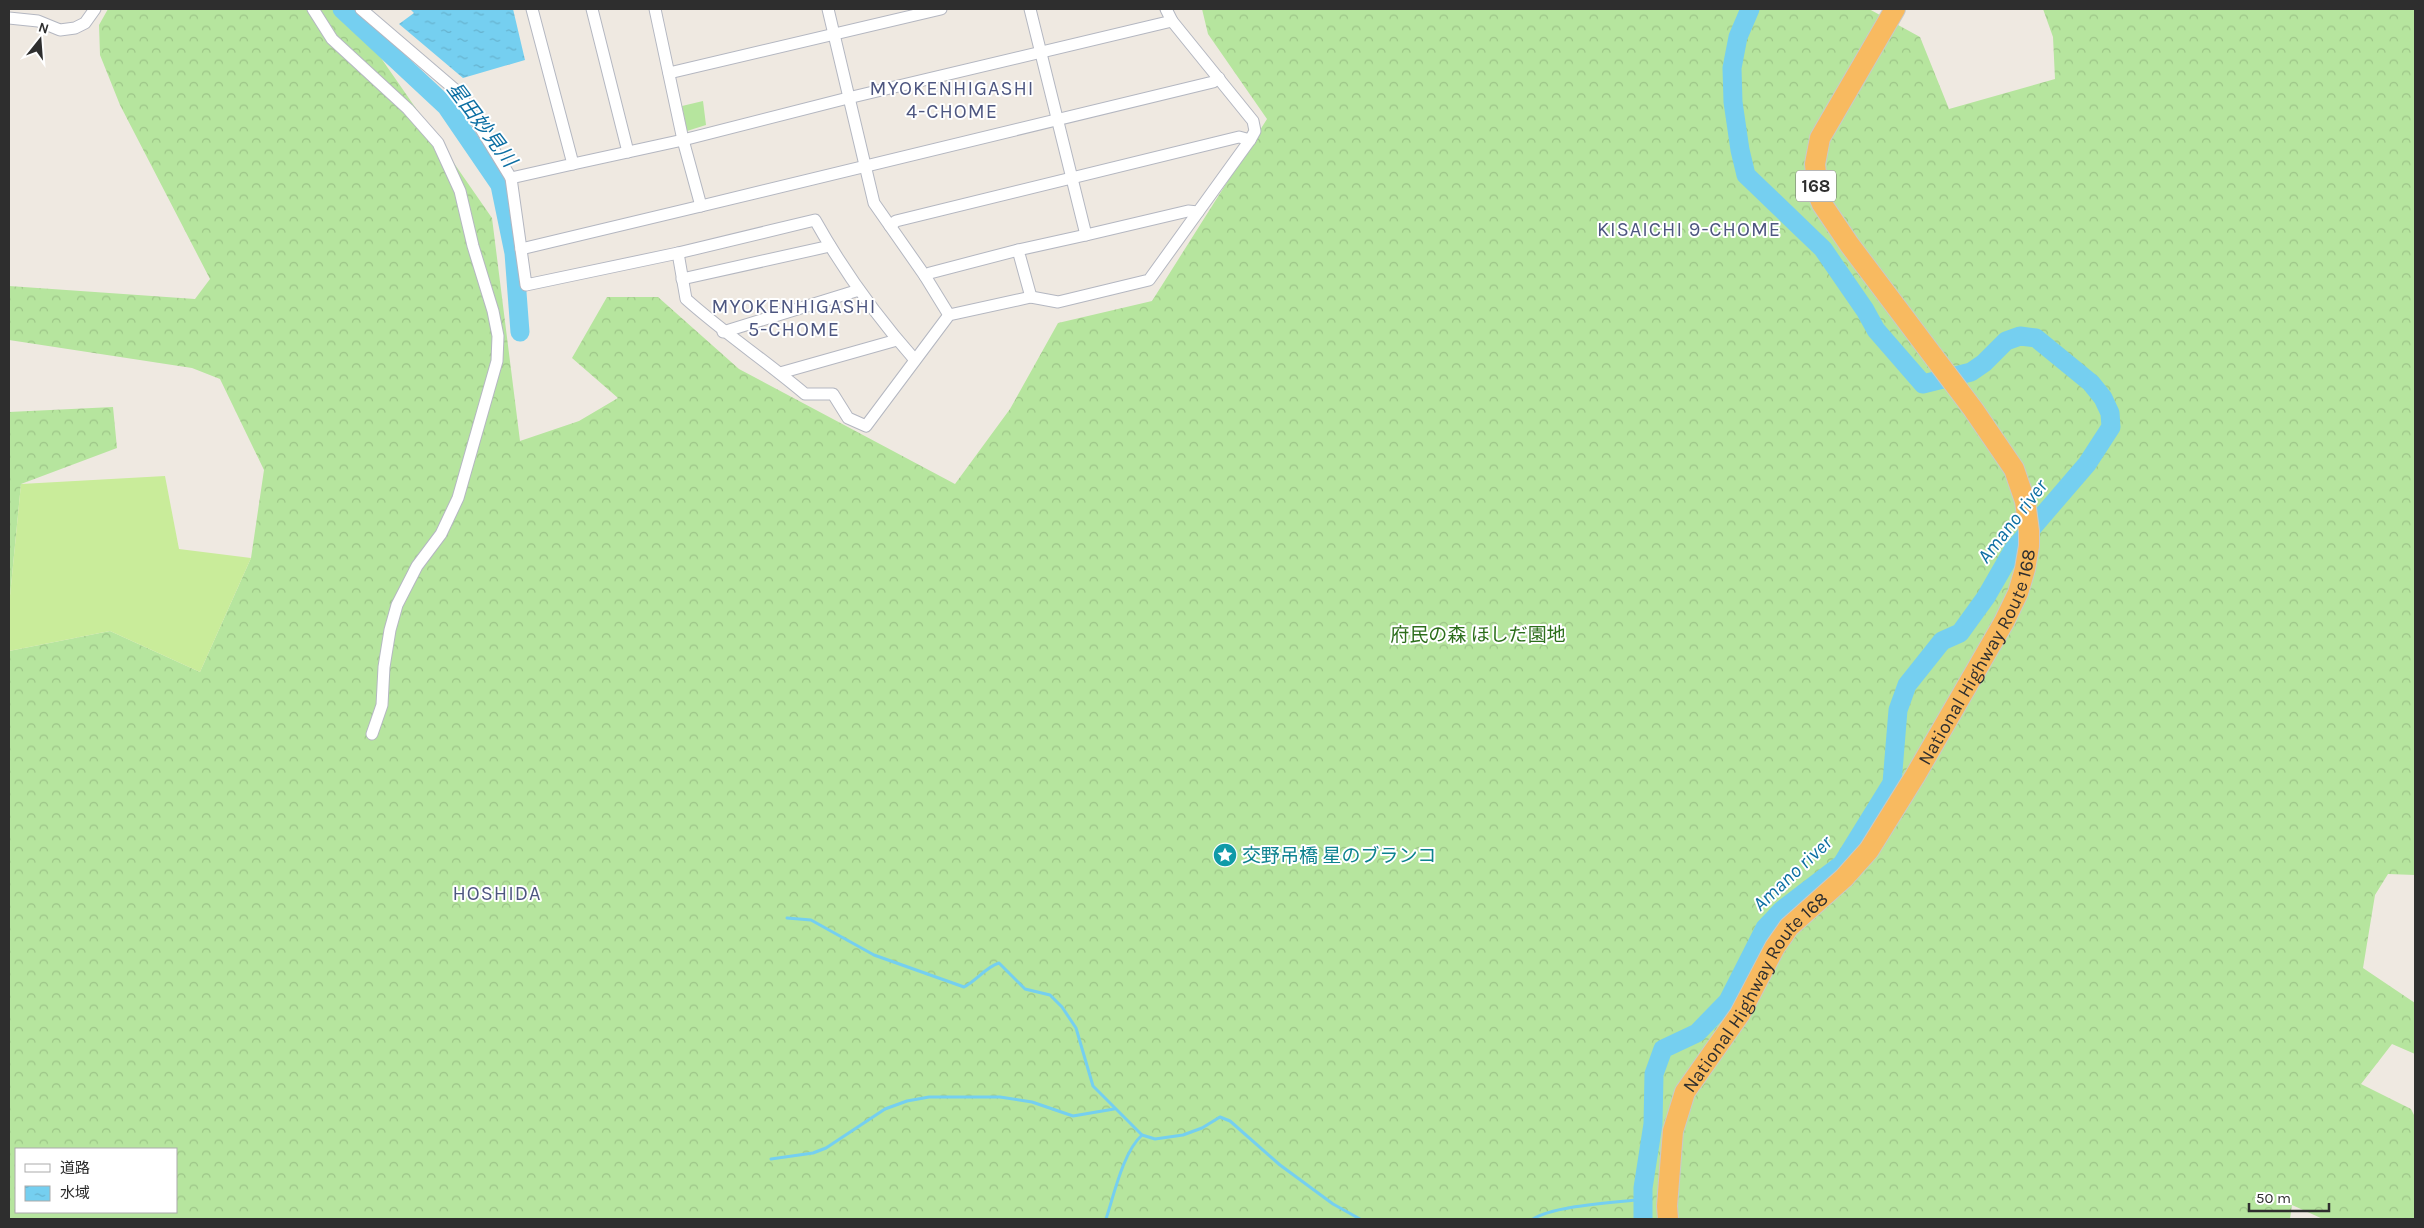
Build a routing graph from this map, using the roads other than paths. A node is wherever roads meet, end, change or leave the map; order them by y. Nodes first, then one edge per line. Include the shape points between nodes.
1 (95, 9) edge
2 (312, 9) edge
3 (363, 9) edge
4 (532, 9) edge
5 (592, 9) edge
6 (658, 9) edge
7 (828, 9) edge
8 (941, 9) edge
9 (1030, 9) edge
10 (1166, 9) edge
11 (1895, 9) edge
12 (9, 18) edge
13 (1172, 21) junction
14 (835, 35) junction
15 (1041, 54) junction
16 (669, 73) junction
17 (1219, 78) junction
18 (848, 98) junction
19 (1056, 121) junction
20 (683, 140) junction
21 (1250, 140) junction
22 (628, 152) junction
23 (573, 164) junction
24 (864, 166) junction
25 (511, 178) junction
26 (1071, 179) junction
27 (700, 206) junction
28 (1198, 212) junction
29 (890, 226) junction
30 (1086, 235) junction
31 (830, 246) junction
32 (521, 250) junction
33 (1018, 250) junction
34 (678, 253) junction
35 (925, 276) junction
36 (682, 279) junction
37 (859, 290) junction
38 (1031, 297) junction
39 (949, 315) junction
40 (723, 332) junction
41 (897, 340) junction
42 (915, 360) junction
43 (780, 373) junction
44 (372, 734) dead end
45 (1668, 1219) edge

1 - 12 street via 86,23 60,30 38,21
2 - 44 street via 332,39 408,109 438,142 460,191 498,336 497,361 458,498 441,534 417,566 397,605 384,667 382,705
3 - 25 street via 459,93
4 - 23 street
5 - 22 street
6 - 16 street
7 - 14 street
8 - 14 street
9 - 15 street
10 - 13 street
11 - 45 highway, National Highway Route 168 / 168 via 1820,138 1815,181 1822,204 2014,469 2025,501 2029,546 2025,569 2018,594 2004,622 1869,850 1844,878 1788,927 1740,1014 1684,1092 1673,1131
13 - 15 street
13 - 17 street
14 - 16 street
14 - 18 street
15 - 18 street
15 - 19 street
16 - 20 street
17 - 19 street
17 - 21 street via 1253,120 1255,131
18 - 20 street
18 - 24 street
19 - 24 street
19 - 26 street
20 - 22 street
20 - 27 street
21 - 26 street via 1239,137
21 - 28 street
22 - 23 street
23 - 25 street
24 - 27 street
24 - 29 street via 874,203
25 - 32 street
26 - 29 street via 896,221
26 - 30 street
27 - 32 street
28 - 30 street via 1188,211
28 - 38 street via 1149,280 1058,302
29 - 35 street
30 - 33 street
31 - 34 street via 816,220
31 - 36 street
31 - 37 street
32 - 34 street via 526,285
33 - 35 street via 930,272
33 - 38 street
34 - 36 street
35 - 39 street
36 - 40 street via 686,300
37 - 40 street
37 - 41 street
38 - 39 street
39 - 42 street
40 - 43 street
41 - 42 street
41 - 43 street
42 - 43 street via 866,426 848,418 834,394 805,394

